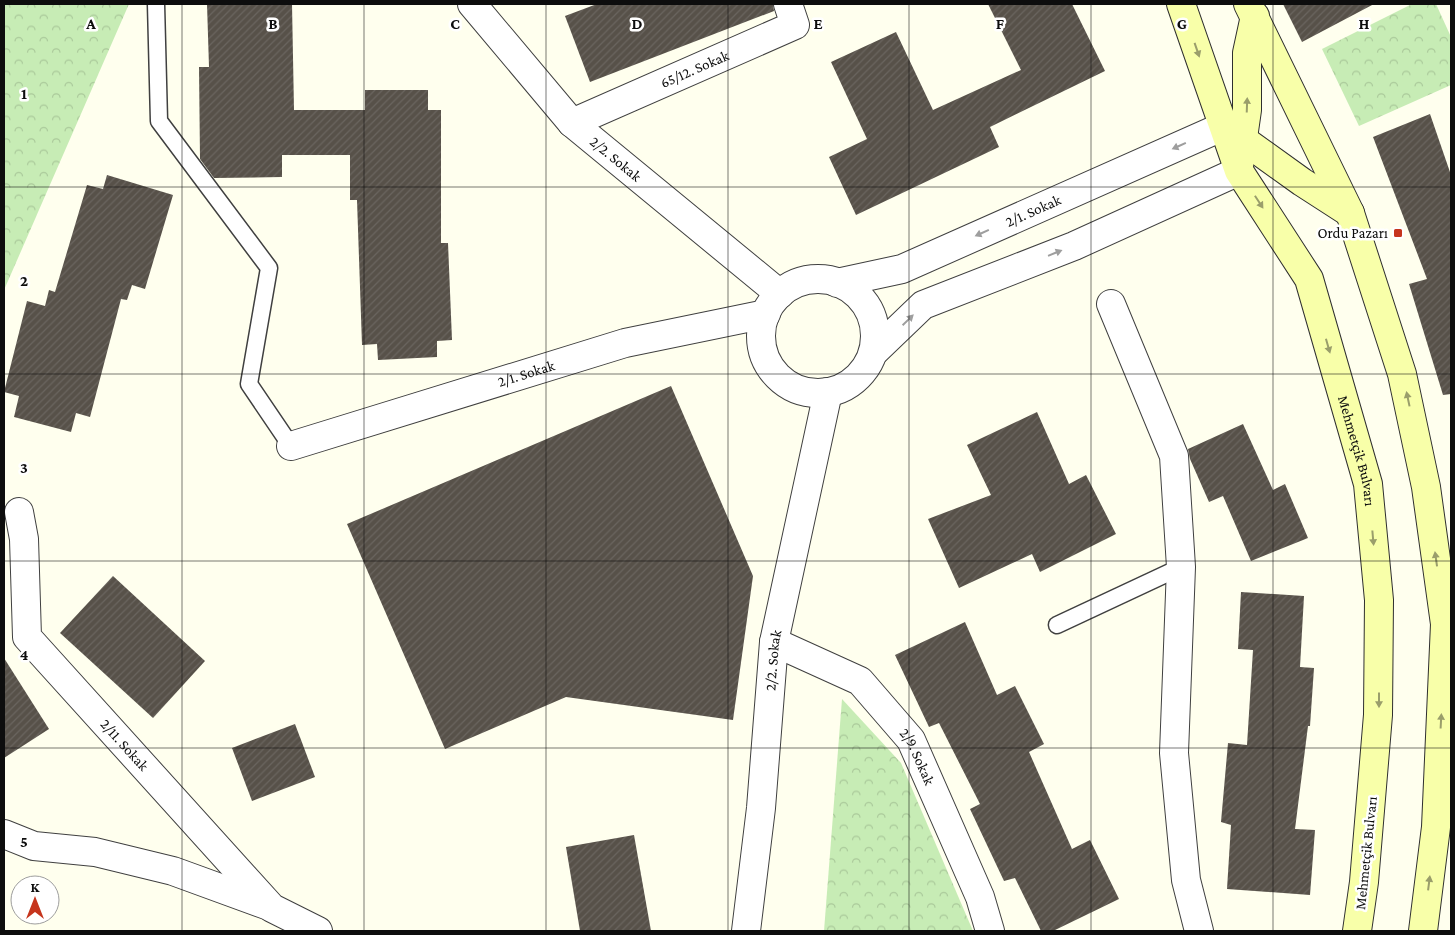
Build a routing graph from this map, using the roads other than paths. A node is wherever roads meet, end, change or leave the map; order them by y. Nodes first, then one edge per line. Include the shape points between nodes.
1 (156, 4) edge
2 (472, 4) edge
3 (788, 4) edge
4 (1181, 4) edge
5 (1251, 10) edge
6 (572, 123) junction
7 (1233, 133) junction
8 (1239, 171) junction
9 (1350, 213) junction
10 (837, 283) junction
11 (773, 304) junction
12 (1111, 304) dead end
13 (872, 353) junction
14 (828, 392) junction
15 (291, 446) joint
16 (19, 512) dead end
17 (1181, 567) junction
18 (1057, 625) dead end
19 (774, 642) junction
20 (4, 834) edge
21 (272, 908) junction
22 (318, 931) edge
23 (746, 931) edge
24 (990, 931) edge
25 (1198, 931) edge
26 (1357, 931) edge
27 (1423, 931) edge

1 - 15 lane via 159,121 269,268 249,384
2 - 6 street, 2/2. Sokak
3 - 6 street, 65/12. Sokak via 795,25
4 -> 7 main road, Mehmetçik Bulvarı
7 -> 5 main road via 1247,110
5 - 9 main road
6 - 11 street, 2/2. Sokak
7 - 8 main road, Mehmetçik Bulvarı
7 - 9 main road
7 -> 10 street, 2/1. Sokak via 902,269
13 -> 8 street via 923,305 1074,246
8 -> 26 main road, Mehmetçik Bulvarı via 1309,279 1368,484 1379,600 1378,715
27 -> 9 main road via 1436,827 1446,624 1426,487 1402,374
10 - 11 street via 807,280 793,285
10 - 13 street via 865,303 875,336
11 - 14 street via 761,331 762,348 769,364 794,388
11 - 15 street, 2/1. Sokak via 625,343
12 - 17 street via 1174,456
13 - 14 street via 866,367 855,379
14 - 19 street, 2/2. Sokak
16 - 21 street, 2/11. Sokak via 24,539 28,637
17 - 18 lane
17 - 25 street via 1174,753 1186,880
19 - 23 street, 2/2. Sokak via 761,808
19 - 24 street, 2/9. Sokak via 860,681 911,740 980,897
20 - 21 street via 34,846 96,852 173,871
21 - 22 street, 2/11. Sokak

